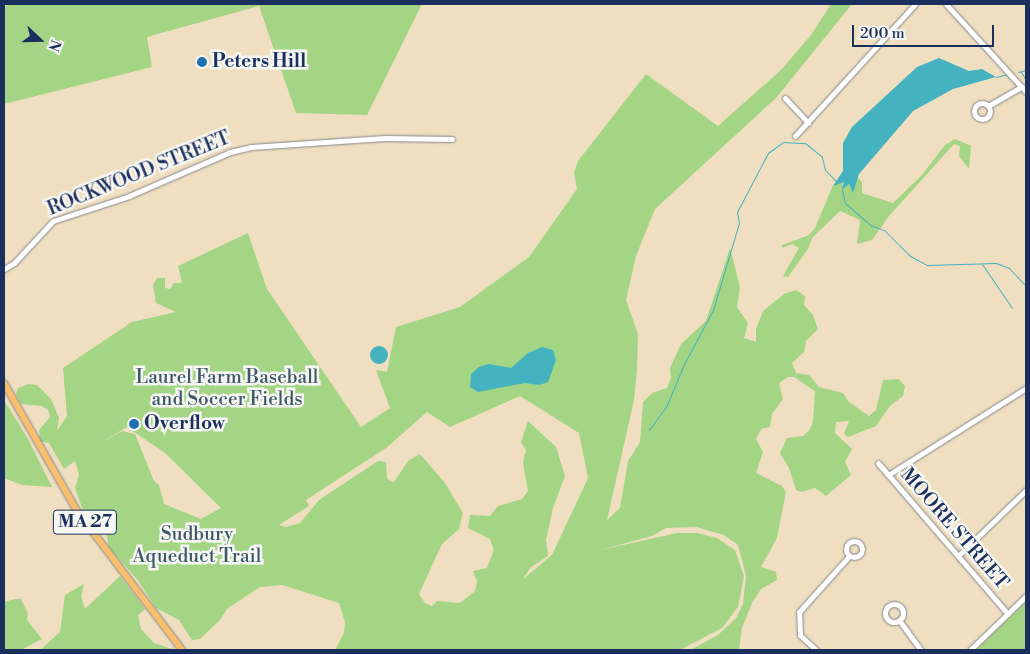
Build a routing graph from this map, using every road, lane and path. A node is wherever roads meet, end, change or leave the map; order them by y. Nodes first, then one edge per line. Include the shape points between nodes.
1 (915, 4) edge
2 (946, 4) edge
3 (1022, 86) junction
4 (1026, 92) edge
5 (785, 98) dead end
6 (988, 106) dead end
7 (808, 123) junction
8 (795, 136) dead end
9 (452, 139) dead end
10 (4, 269) edge
11 (4, 383) edge
12 (1026, 388) edge
13 (878, 463) dead end
14 (888, 475) junction
15 (1026, 490) edge
16 (849, 556) dead end
17 (958, 556) junction
18 (1026, 596) edge
19 (1008, 614) junction
20 (899, 620) dead end
21 (182, 650) edge
22 (816, 650) edge
23 (921, 650) edge
24 (970, 650) edge

1 - 7 street
2 - 3 street
3 - 4 street
3 - 6 street
5 - 7 street
7 - 8 street
9 - 10 street, ROCKWOOD STREET via 385,138 251,147 230,152 129,196 53,221 14,263
11 - 21 main road, MA 27 via 77,511
12 - 14 street
13 - 14 street, MOORE STREET
14 - 17 street, MOORE STREET
15 - 17 street
16 - 22 street via 799,612 800,635
17 - 19 street, MOORE STREET
18 - 19 street
19 - 24 street
20 - 23 street

